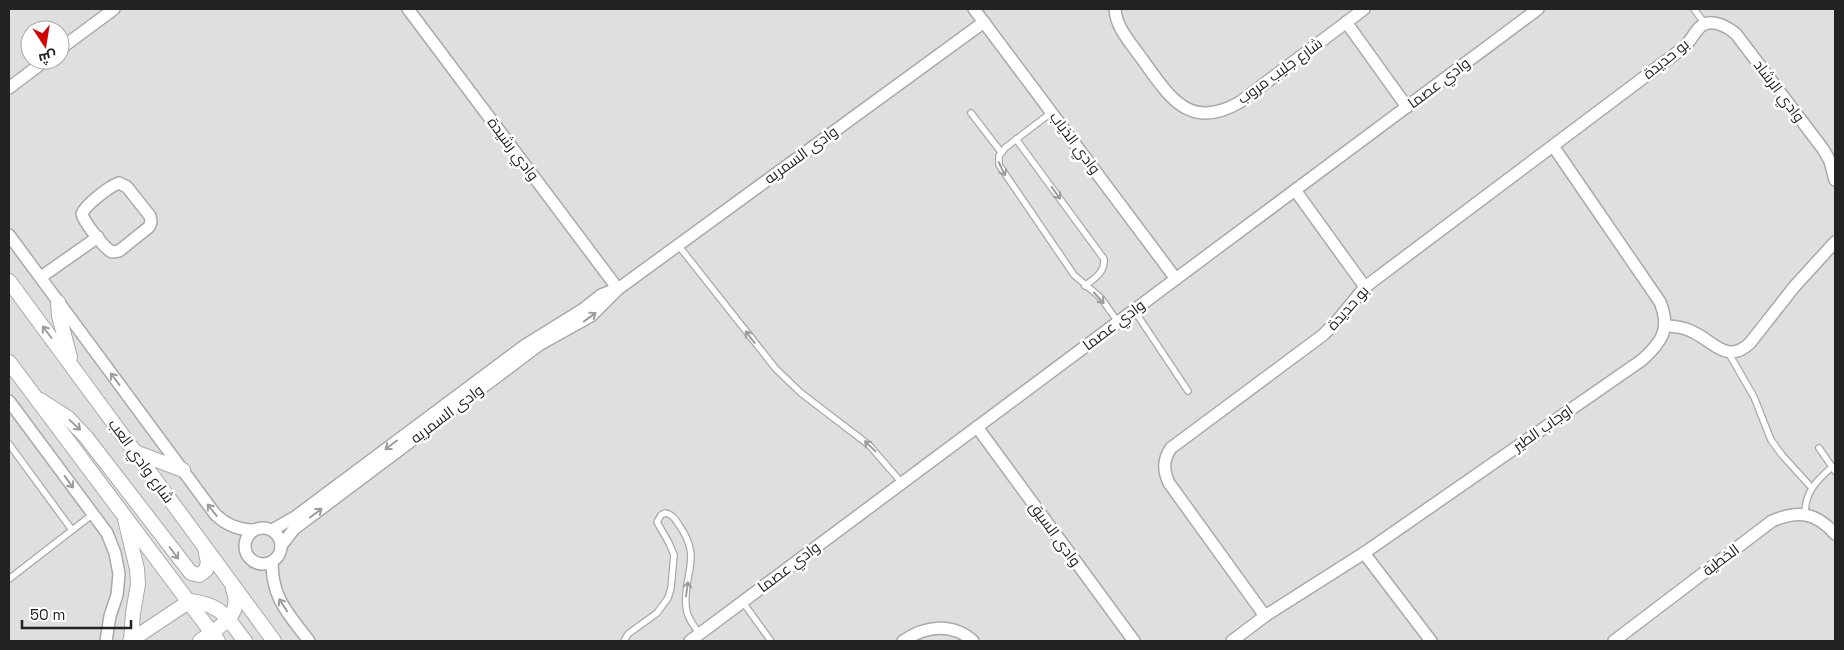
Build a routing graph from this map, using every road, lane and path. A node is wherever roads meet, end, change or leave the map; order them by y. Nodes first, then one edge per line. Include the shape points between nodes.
1 (114, 9) edge
2 (408, 9) edge
3 (974, 9) edge
4 (1115, 9) edge
5 (1364, 9) edge
6 (1538, 9) edge
7 (1694, 9) edge
8 (984, 22) junction
9 (1346, 22) junction
10 (1705, 24) junction
11 (70, 42) edge
12 (33, 70) edge
13 (9, 88) edge
14 (1407, 107) junction
15 (1052, 112) junction
16 (971, 113) dead end
17 (1016, 139) junction
18 (1553, 146) junction
19 (1001, 152) junction
20 (1835, 180) edge
21 (1295, 190) junction
22 (9, 235) edge
23 (98, 237) junction
24 (1835, 242) edge
25 (678, 245) junction
26 (41, 277) junction
27 (1176, 279) junction
28 (9, 281) edge
29 (1084, 286) junction
30 (1365, 287) junction
31 (618, 289) junction
32 (58, 302) junction
33 (1134, 310) junction
34 (1118, 322) junction
35 (1665, 326) junction
36 (1728, 352) junction
37 (9, 362) edge
38 (72, 365) junction
39 (1188, 391) dead end
40 (35, 398) junction
41 (9, 401) edge
42 (977, 427) junction
43 (9, 444) edge
44 (1819, 448) dead end
45 (134, 451) junction
46 (1834, 469) edge
47 (183, 470) junction
48 (902, 483) junction
49 (1811, 487) junction
50 (93, 514) junction
51 (124, 514) junction
52 (1805, 514) junction
53 (72, 530) junction
54 (254, 530) junction
55 (272, 530) junction
56 (1835, 534) edge
57 (204, 546) junction
58 (281, 546) junction
59 (1364, 553) junction
60 (272, 562) junction
61 (9, 578) edge
62 (231, 583) junction
63 (742, 601) junction
64 (190, 602) junction
65 (1265, 616) junction
66 (228, 620) junction
67 (215, 637) edge
68 (695, 638) edge
69 (1617, 640) edge
70 (106, 641) edge
71 (130, 641) edge
72 (200, 641) edge
73 (245, 641) edge
74 (274, 641) edge
75 (309, 641) edge
76 (624, 641) edge
77 (771, 641) edge
78 (903, 641) edge
79 (973, 641) edge
80 (1134, 641) edge
81 (1232, 641) edge
82 (1431, 641) edge

1 - 11 street
2 - 31 street, وادي رشيدة
3 - 8 street, وادي الذياب
4 - 9 street, شارع جليب مروب via 1120,29 1164,90 1180,105 1199,113 1214,113 1240,102
5 - 9 street, شارع جليب مروب
6 - 14 street, وادي عصما
7 - 10 lane
8 - 15 street, وادي الذياب
8 - 25 street, وادى السمريه
9 - 14 street
10 - 18 street, بو حديدة via 1683,48
10 - 20 street, وادي الرشاد via 1719,24 1736,34 1823,149
12 - 13 street
14 - 21 street, وادي عصما
15 - 17 lane
15 - 27 street, وادي الذياب
16 - 19 lane
17 - 19 lane
17 -> 29 lane via 1104,260 1101,273
18 - 30 street, بو حديدة
18 - 35 street via 1654,292 1665,315
19 -> 29 lane via 998,160 1000,169
21 - 27 street, وادي عصما
21 - 30 street
22 - 26 street
23 - 23 street via 109,251 115,252 150,225 150,216 125,185 116,184 84,210 83,218
23 - 26 street
24 - 36 street via 1750,343 1741,350
25 - 31 street, وادى السمريه
48 -> 25 lane via 864,441 801,393 776,368
26 - 32 street
27 - 33 street, وادي عصما
38 -> 28 street, شارع وادي العب
29 -> 34 lane via 1101,298
30 - 65 street, بو حديدة via 1323,335 1176,443 1167,453 1165,474 1169,483
31 -> 55 street, وادى السمريه via 601,296 524,346 295,517
58 -> 31 street, وادى السمريه via 294,529 539,345 591,316
32 - 38 street
47 -> 32 street
33 - 34 street, وادي عصما
33 - 39 lane
34 - 42 street, وادي عصما
35 - 36 street via 1690,330
35 - 59 street, اوجاب الطير via 1662,338 1642,360
36 - 49 lane via 1757,403 1771,440
37 - 40 street
38 - 45 street, شارع وادي العب
40 - 51 street
40 -> 57 street via 58,410 86,437 191,574 199,575 206,570 208,562
41 -> 50 street
42 - 48 street, وادي عصما
42 - 80 street, وادى السيق
43 - 53 lane
44 - 46 lane
45 - 47 street
45 - 57 street, شارع وادي العب
46 - 49 lane
54 -> 47 street via 237,528 221,520
48 - 63 street, وادي عصما
49 - 52 lane
50 - 53 lane
50 - 70 street via 107,533 119,574
51 - 64 street
51 - 71 street via 138,584
52 - 56 street via 1823,522
52 - 69 street, الخطية via 1796,513 1772,521
53 - 61 lane
54 - 55 street
54 - 60 street via 244,546 248,558 259,564
55 - 58 street
57 - 62 street, شارع وادي العب
58 - 60 street
59 - 65 street, اوجاب الطير
59 - 82 street
75 -> 60 street via 276,595
62 - 66 street via 237,597
62 - 74 street, شارع وادي العب
63 - 68 street, وادي عصما
63 - 77 lane
64 - 66 street via 218,608
64 - 67 street
64 - 71 street
65 - 81 street, اوجاب الطير
66 - 67 street
66 - 73 street
67 - 72 street
68 -> 76 lane via 686,606 692,558 690,544 673,516 665,513 657,522 674,555 668,598
78 - 79 street via 926,630 942,627 956,630

